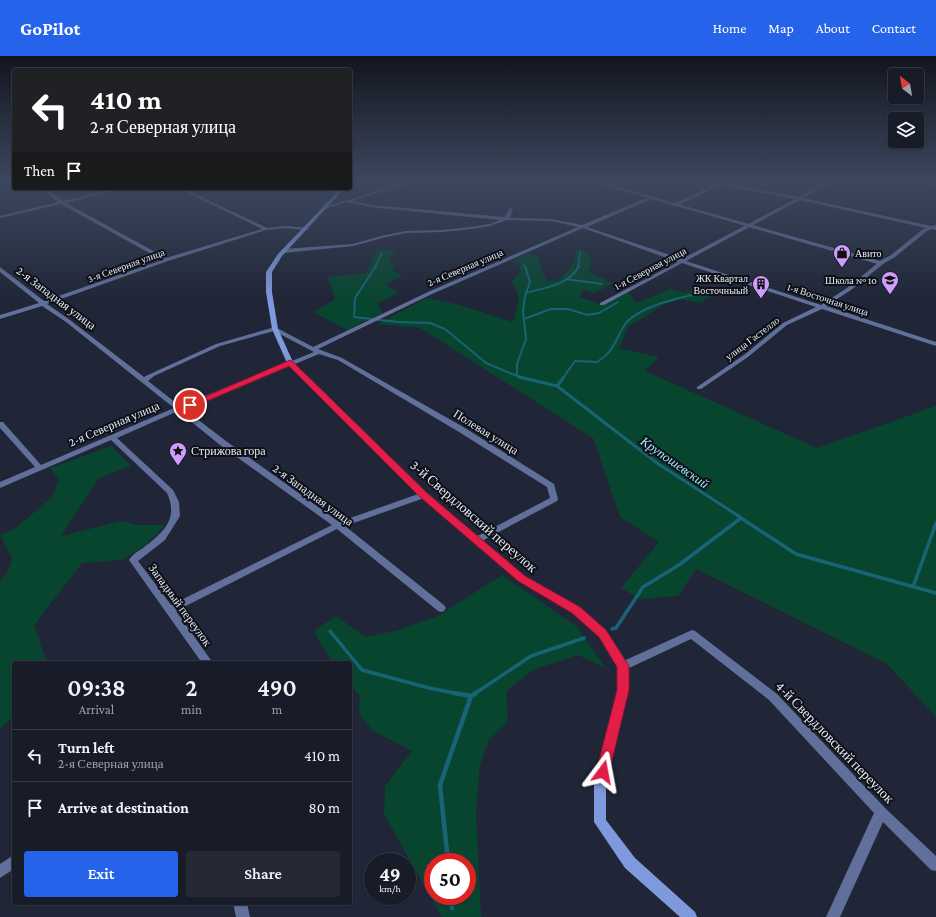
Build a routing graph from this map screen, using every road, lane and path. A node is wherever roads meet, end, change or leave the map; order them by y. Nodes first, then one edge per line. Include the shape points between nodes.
1 (94, 220) edge
2 (247, 220) edge
3 (314, 220) edge
4 (504, 220) edge
5 (553, 220) edge
6 (599, 220) edge
7 (729, 220) edge
8 (761, 220) edge
9 (898, 220) edge
10 (750, 226) junction
11 (584, 227) junction
12 (934, 228) edge
13 (266, 229) junction
14 (306, 229) junction
15 (284, 251) junction
16 (166, 260) junction
17 (681, 261) junction
18 (881, 263) junction
19 (0, 269) edge
20 (42, 303) junction
21 (602, 304) dead end
22 (822, 306) junction
23 (0, 316) edge
24 (275, 329) junction
25 (936, 344) edge
26 (316, 351) junction
27 (290, 362) junction
28 (143, 381) junction
29 (699, 388) dead end
30 (178, 409) junction
31 (0, 424) edge
32 (112, 437) junction
33 (40, 467) junction
34 (0, 485) edge
35 (424, 495) junction
36 (338, 525) junction
37 (477, 540) junction
38 (440, 608) dead end
39 (170, 610) junction
40 (207, 661) edge
41 (623, 666) junction
42 (881, 812) junction
43 (12, 863) edge
44 (936, 865) edge
45 (0, 872) edge
46 (240, 905) edge
47 (243, 917) edge
48 (690, 917) edge
49 (833, 917) edge

1 - 16 street
2 - 13 street
3 - 14 main road
4 - 15 street via 471,228 406,232 353,245
5 - 11 street, 1-я Восточная улица
6 - 11 street, 2-я Северная улица
7 - 10 street
8 - 10 street, 1-я Северная улица
9 - 12 street
10 - 17 street, 1-я Северная улица
10 - 18 street
11 - 17 street, 1-я Восточная улица
11 - 26 street, 2-я Северная улица via 430,293
12 - 18 street, улица Гастелло via 925,230
13 - 14 street, 3-я Северная улица
13 - 16 street, 3-я Северная улица
14 - 15 main road
15 - 24 main road via 269,272 269,292
16 - 20 street, 3-я Северная улица
17 - 21 street, 1-я Северная улица
17 - 22 street, 1-я Восточная улица
18 - 22 street, улица Гастелло
19 - 20 street, 2-я Западная улица
20 - 23 street, 3-я Северная улица
20 - 28 street, 2-я Западная улица
22 - 25 street, 1-я Восточная улица
22 - 29 street, улица Гастелло via 785,324 746,356
24 - 26 street
24 - 27 main road
24 - 28 street via 218,345
26 - 27 street, 2-я Северная улица
26 - 37 street, Полевая улица via 347,363 462,430 551,486 554,499
27 - 30 street, 2-я Северная улица via 281,368
27 - 35 main road, 3-й Свердловский переулок
28 - 30 street, 2-я Западная улица
30 - 32 street, 2-я Северная улица
30 - 36 street, 2-я Западная улица
31 - 33 street
32 - 33 street, 2-я Северная улица
32 - 39 street, Западный переулок via 170,492 175,502 176,516 162,538 133,560
33 - 34 street, 2-я Северная улица
35 - 36 street
35 - 37 main road, 3-й Свердловский переулок
36 - 38 street, 2-я Западная улица
36 - 39 street
37 - 41 main road, 3-й Свердловский переулок via 522,578 576,610 602,634
39 - 40 street, Западный переулок
41 - 42 street, 4-й Свердловский переулок via 692,634 773,697
41 - 48 main road via 623,690 600,786 600,822 630,863
42 - 44 street, 4-й Свердловский переулок
42 - 49 street
43 - 45 street
46 - 47 street

